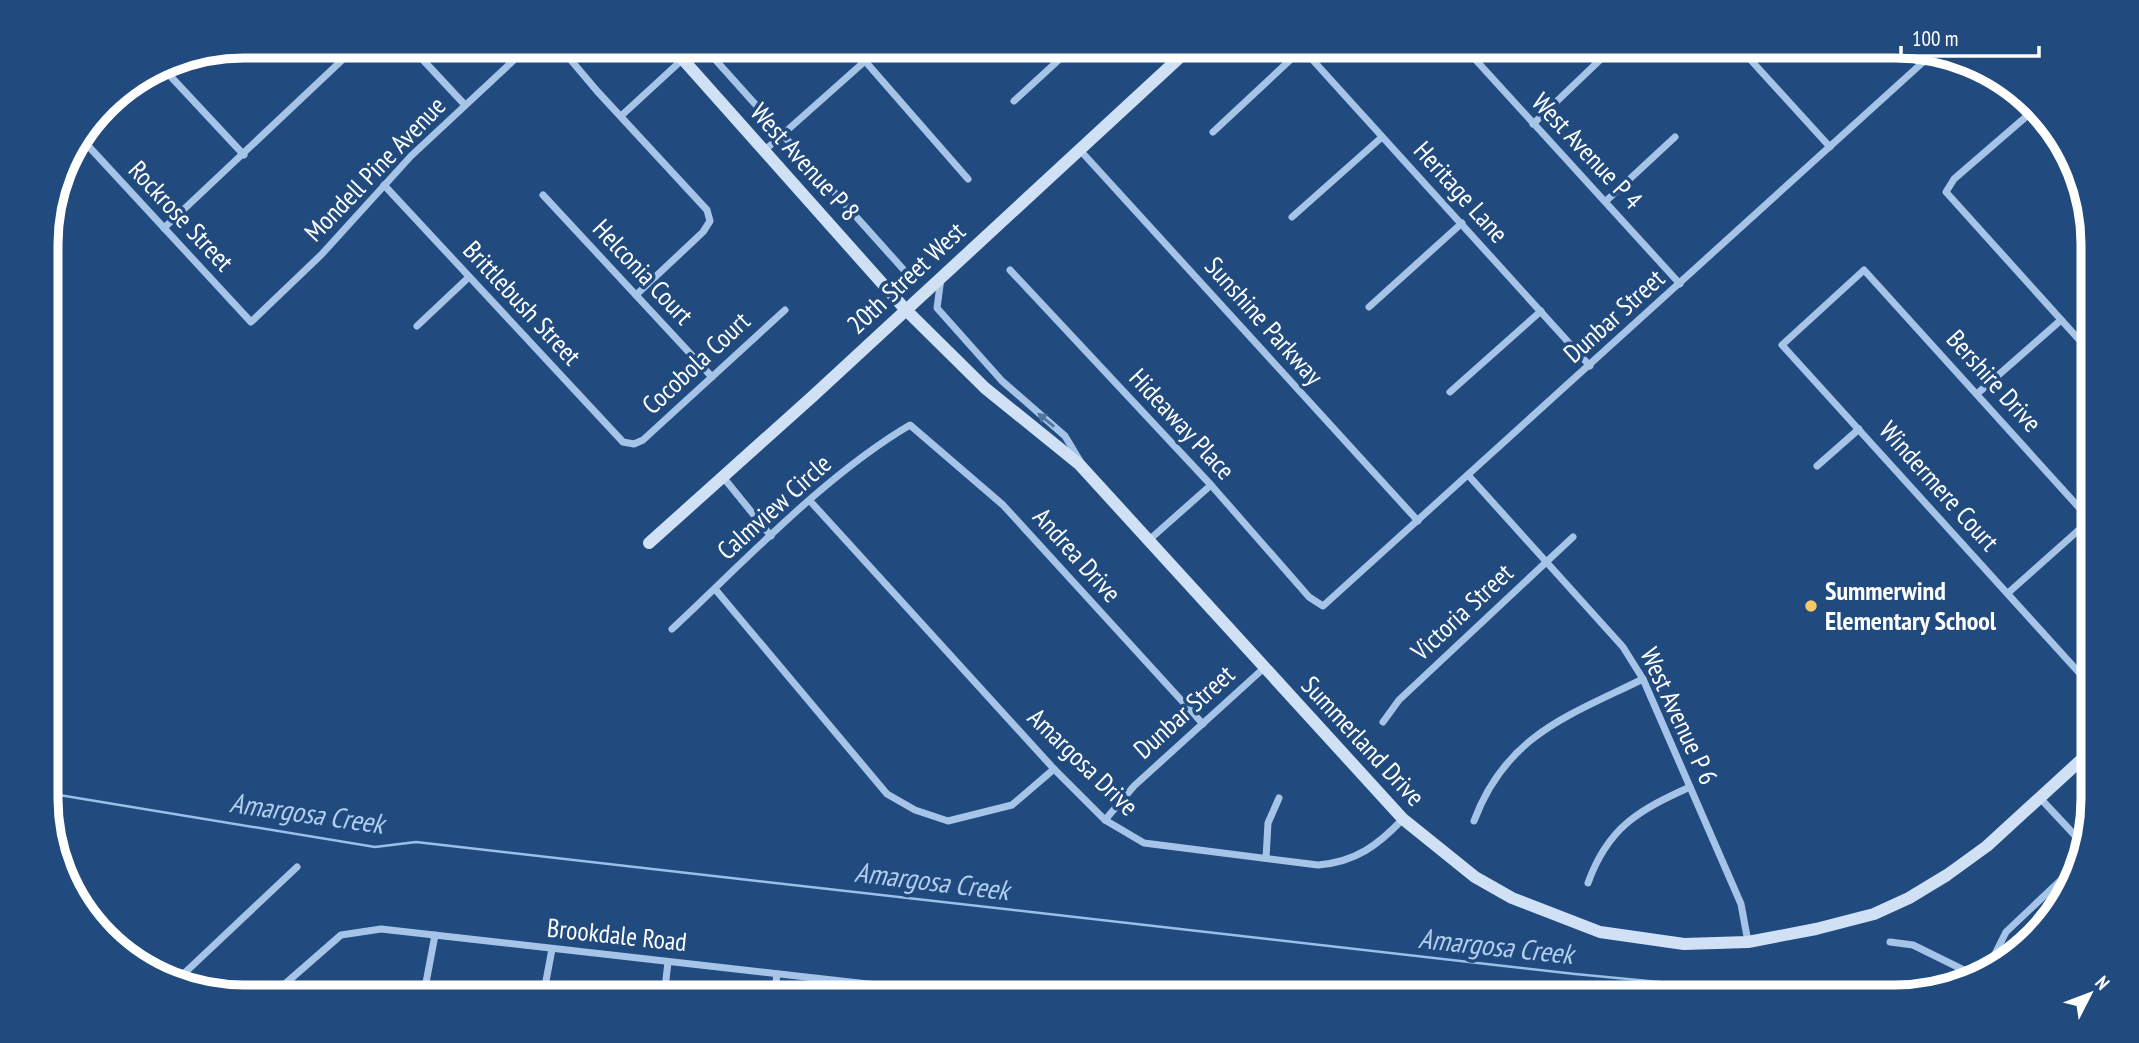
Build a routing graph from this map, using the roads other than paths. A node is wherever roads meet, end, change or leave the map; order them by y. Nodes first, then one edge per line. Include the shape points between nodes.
1 (345, 58) edge
2 (421, 58) edge
3 (516, 58) edge
4 (570, 58) edge
5 (714, 58) edge
6 (868, 58) edge
7 (1061, 58) edge
8 (1179, 58) edge
9 (1290, 58) edge
10 (1311, 58) edge
11 (1474, 58) edge
12 (1602, 58) dead end
13 (1749, 58) edge
14 (683, 59) joint
15 (1925, 60) edge
16 (864, 61) junction
17 (168, 74) edge
18 (1014, 101) dead end
19 (465, 105) junction
20 (2029, 114) edge
21 (621, 116) junction
22 (1533, 124) junction
23 (1213, 132) dead end
24 (782, 135) junction
25 (1382, 137) junction
26 (1675, 137) dead end
27 (86, 145) edge
28 (1830, 147) junction
29 (1079, 149) junction
30 (765, 150) junction
31 (244, 155) junction
32 (968, 179) dead end
33 (384, 185) junction
34 (543, 195) dead end
35 (1606, 201) junction
36 (1292, 217) dead end
37 (1462, 223) junction
38 (164, 228) junction
39 (903, 269) dead end
40 (1010, 270) dead end
41 (941, 276) junction
42 (469, 277) junction
43 (1680, 284) junction
44 (636, 295) junction
45 (1369, 307) dead end
46 (905, 309) junction
47 (785, 310) dead end
48 (1541, 311) junction
49 (2061, 320) junction
50 (251, 322) joint
51 (417, 326) dead end
52 (2081, 342) edge
53 (1782, 345) joint
54 (1590, 366) junction
55 (712, 377) junction
56 (1450, 392) dead end
57 (1978, 393) junction
58 (910, 425) joint
59 (1859, 429) junction
60 (634, 444) joint
61 (1817, 467) dead end
62 (1087, 473) junction
63 (1468, 475) junction
64 (723, 477) junction
65 (1210, 485) junction
66 (811, 502) junction
67 (2081, 510) edge
68 (1418, 521) junction
69 (2081, 530) edge
70 (772, 536) junction
71 (1573, 537) dead end
72 (1149, 540) junction
73 (649, 543) dead end
74 (1546, 561) junction
75 (715, 589) junction
76 (2008, 593) junction
77 (1323, 606) joint
78 (672, 629) dead end
79 (1264, 668) junction
80 (2081, 675) edge
81 (1643, 679) junction
82 (1383, 722) dead end
83 (1203, 724) junction
84 (2081, 760) edge
85 (1054, 769) junction
86 (1690, 787) junction
87 (1279, 798) dead end
88 (2040, 798) junction
89 (1403, 819) junction
90 (1105, 820) junction
91 (1475, 821) dead end
92 (2077, 838) edge
93 (1266, 858) junction
94 (298, 867) dead end
95 (2064, 878) edge
96 (1588, 883) dead end
97 (435, 935) junction
98 (1748, 942) junction
99 (1890, 942) dead end
100 (552, 949) junction
101 (1994, 956) edge
102 (668, 962) junction
103 (1966, 971) edge
104 (777, 974) junction
105 (182, 975) edge
106 (285, 985) edge
107 (426, 985) edge
108 (545, 985) edge
109 (665, 985) edge
110 (776, 985) edge
111 (876, 985) edge

1 - 31 street
2 - 19 street
3 - 19 street, Mondell Pine Avenue
4 - 21 street
5 - 24 street, West Avenue P 8
6 - 16 street
7 - 18 street
8 - 29 street, 20th Street West
9 - 23 street
10 - 25 street, Heritage Lane
11 - 22 street, West Avenue P 4
12 - 22 street
13 - 28 street
14 - 21 street
14 - 30 street, West Avenue P 8
15 - 28 street, Dunbar Street
16 - 24 street
16 - 32 street
17 - 31 street
19 - 33 street, Mondell Pine Avenue
20 - 49 street via 1954,179 1946,192
21 - 44 street via 707,210 710,221
22 - 35 street, West Avenue P 4
24 - 30 street
24 - 39 street, West Avenue P 8
25 - 36 street
25 - 37 street, Heritage Lane
26 - 35 street
27 - 38 street, Rockrose Street
28 - 43 street, Dunbar Street
29 - 41 street, 20th Street West
29 - 68 street, Sunshine Parkway
30 - 46 street, West Avenue P 8
31 - 38 street
33 - 42 street, Brittlebush Street
33 - 50 street, Mondell Pine Avenue via 321,255
34 - 44 street, Helconia Court
35 - 43 street, West Avenue P 4
37 - 45 street
37 - 48 street, Heritage Lane
38 - 50 street, Rockrose Street
40 - 65 street, Hideaway Place
41 - 46 street, 20th Street West
62 -> 41 street via 1065,436 1002,381 937,308
42 - 51 street
42 - 60 street, Brittlebush Street via 624,442
43 - 54 street, Dunbar Street
44 - 55 street, Helconia Court
46 - 62 street, Summerland Drive via 985,388
46 - 64 street, 20th Street West
47 - 55 street, Cocobola Court
48 - 54 street, Heritage Lane
48 - 56 street
49 - 52 street
49 - 57 street
53 - 57 street, Bershire Drive via 1864,270
53 - 59 street, Windermere Court
54 - 63 street, Dunbar Street
55 - 60 street, Cocobola Court
57 - 67 street, Bershire Drive
58 - 66 street, Calmview Circle via 859,460
58 - 83 street, Andrea Drive via 1003,505
59 - 61 street
59 - 76 street, Windermere Court
62 - 72 street, Summerland Drive
63 - 68 street, Dunbar Street
63 - 74 street, West Avenue P 6
64 - 70 street
64 - 73 street, 20th Street West
65 - 72 street
65 - 77 street, Hideaway Place via 1309,597
66 - 70 street, Calmview Circle
66 - 85 street, Amargosa Drive
68 - 77 street, Dunbar Street
69 - 76 street
70 - 75 street, Calmview Circle
71 - 74 street, Victoria Street
72 - 79 street, Summerland Drive
74 - 81 street, West Avenue P 6 via 1623,647
74 - 82 street, Victoria Street via 1399,700
75 - 78 street, Calmview Circle
75 - 85 street via 887,794 915,810 948,821 1012,805
76 - 80 street, Windermere Court
79 - 83 street, Dunbar Street
79 - 89 street, Summerland Drive
81 - 86 street, West Avenue P 6
81 - 91 street via 1528,740 1483,797
83 - 90 street, Dunbar Street via 1134,786
84 - 88 street, Summerland Drive
85 - 90 street, Amargosa Drive
86 - 96 street via 1635,813 1603,848
86 - 98 street, West Avenue P 6 via 1741,904
87 - 93 street via 1268,823
88 - 92 street
88 - 98 street, Summerland Drive via 1987,846 1909,898 1874,914
89 - 93 street, Amargosa Drive via 1373,847 1340,863
89 - 98 street, Summerland Drive via 1475,877 1512,898 1600,932 1684,944
90 - 93 street, Amargosa Drive via 1144,843
94 - 105 street
95 - 101 street via 2006,932
97 - 100 street, Brookdale Road
97 - 106 street, Brookdale Road via 381,929 341,935
97 - 107 street
99 - 103 street via 1913,945
100 - 102 street, Brookdale Road
100 - 108 street
102 - 104 street, Brookdale Road
102 - 109 street
104 - 110 street
104 - 111 street, Brookdale Road

